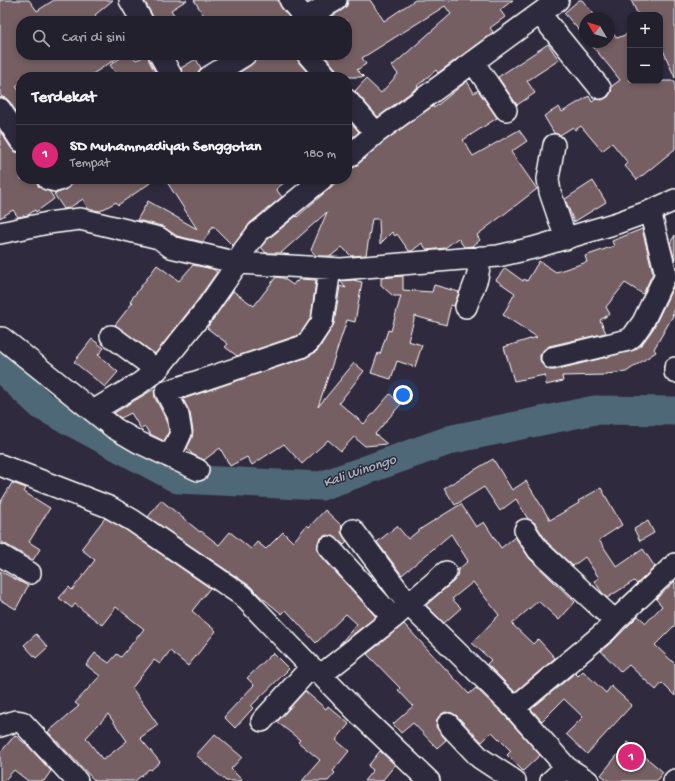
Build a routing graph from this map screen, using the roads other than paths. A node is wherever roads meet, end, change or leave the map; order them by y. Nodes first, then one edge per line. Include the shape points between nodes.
1 (130, 0) edge
2 (290, 0) edge
3 (336, 0) edge
4 (558, 0) edge
5 (540, 14) junction
6 (139, 16) edge
7 (300, 16) edge
8 (310, 16) edge
9 (163, 60) edge
10 (237, 60) edge
11 (312, 60) edge
12 (474, 62) junction
13 (169, 72) edge
14 (217, 72) edge
15 (323, 72) edge
16 (600, 88) dead end
17 (352, 106) edge
18 (0, 109) edge
19 (506, 110) dead end
20 (16, 133) edge
21 (376, 133) junction
22 (554, 145) dead end
23 (352, 154) edge
24 (316, 184) edge
25 (675, 200) edge
26 (650, 211) junction
27 (0, 233) edge
28 (566, 238) junction
29 (241, 257) junction
30 (481, 257) junction
31 (330, 269) junction
32 (466, 306) dead end
33 (111, 336) dead end
34 (2, 338) dead end
35 (552, 358) dead end
36 (675, 368) edge
37 (157, 370) junction
38 (675, 372) edge
39 (93, 411) junction
40 (170, 457) junction
41 (0, 465) edge
42 (198, 470) dead end
43 (353, 530) dead end
44 (525, 530) dead end
45 (329, 547) dead end
46 (0, 555) edge
47 (675, 564) edge
48 (446, 572) dead end
49 (30, 573) dead end
50 (408, 604) junction
51 (393, 618) junction
52 (614, 621) junction
53 (316, 671) junction
54 (514, 708) junction
55 (262, 721) dead end
56 (448, 724) dead end
57 (0, 726) edge
58 (566, 767) junction
59 (77, 781) edge
60 (429, 781) edge
61 (515, 781) edge
62 (551, 781) edge
63 (588, 781) edge

1 - 6 street
2 - 7 street
3 - 8 street
4 - 5 street
5 - 12 street
5 - 16 street
9 - 13 street
10 - 14 street
11 - 15 street
12 - 19 street
12 - 21 street
17 - 21 street
18 - 20 street
21 - 23 street
22 - 28 street via 548,179
24 - 29 street via 258,232
25 - 26 street
26 - 28 street
26 - 35 street via 666,274 643,322 628,340
27 - 29 street via 80,218 159,238 171,247
28 - 30 street via 498,256
29 - 31 street
29 - 37 street via 206,310
30 - 31 street
30 - 32 street via 477,278
31 - 40 street via 322,322 308,343 166,392 178,415 181,433
33 - 37 street
34 - 39 street
36 - 38 street
37 - 39 street
39 - 40 street via 114,428
40 - 42 street
41 - 53 street via 109,507 132,520 244,596
43 - 50 street
44 - 52 street via 538,550
45 - 51 street
46 - 49 street
47 - 52 street
48 - 50 street
50 - 51 street
50 - 54 street
51 - 53 street
52 - 54 street via 606,631
53 - 55 street
53 - 60 street
54 - 58 street
56 - 61 street via 480,758
57 - 59 street via 16,721 22,722
58 - 62 street
58 - 63 street

